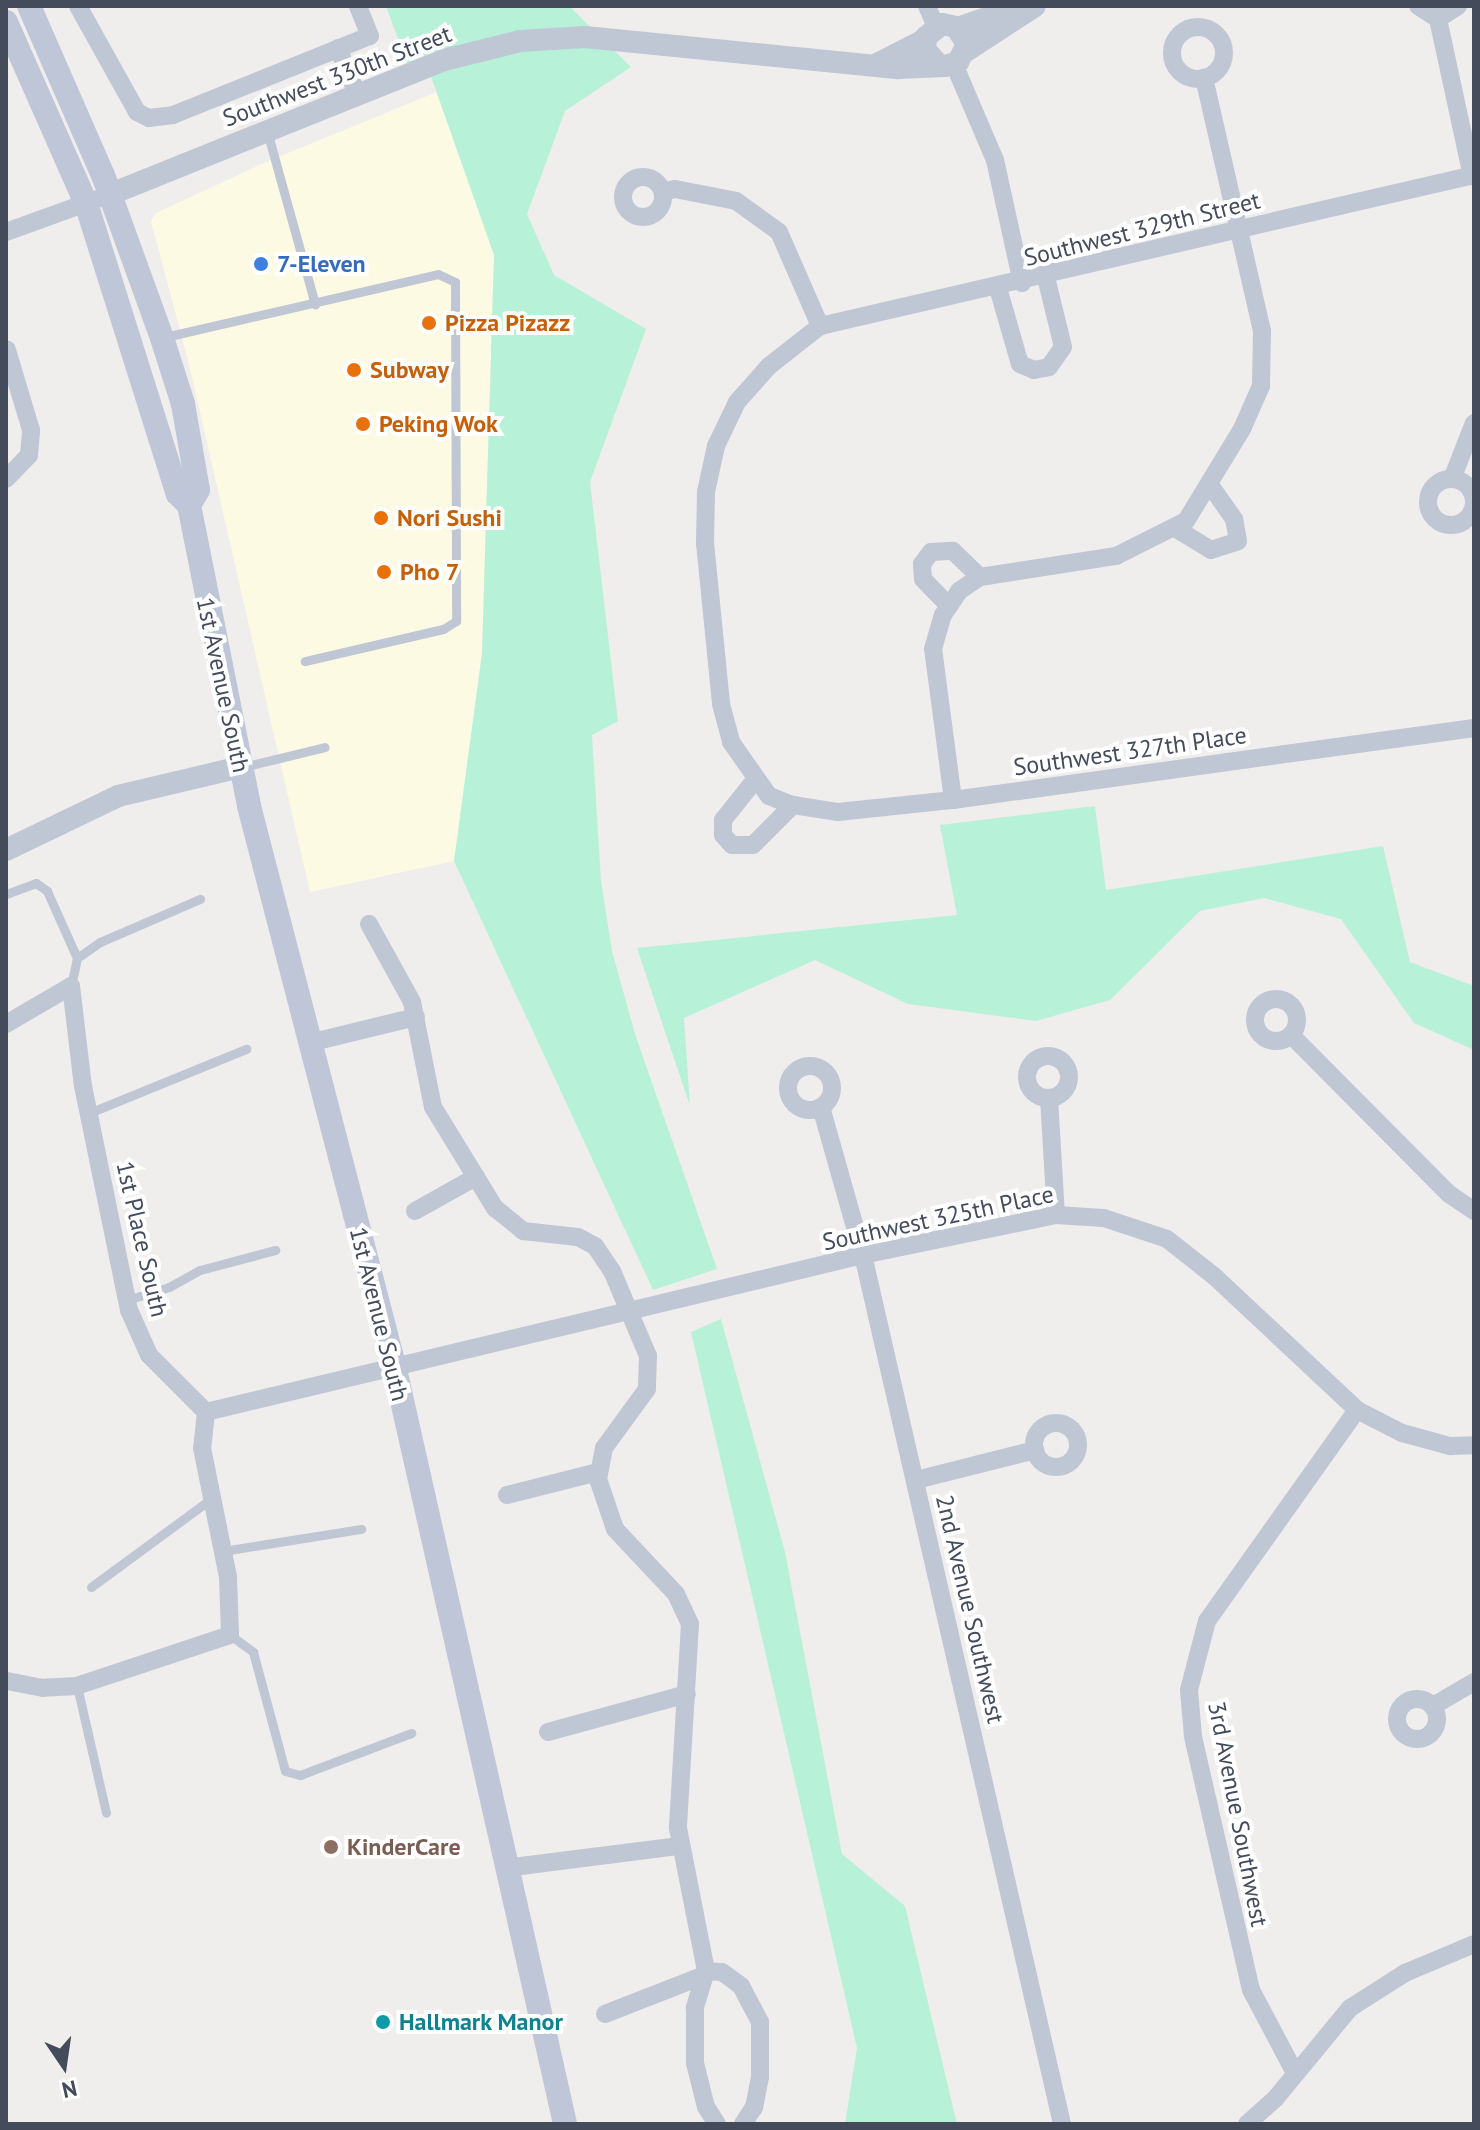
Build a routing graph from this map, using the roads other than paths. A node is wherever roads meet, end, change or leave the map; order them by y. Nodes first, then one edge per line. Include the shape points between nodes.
1 (29, 6) edge
2 (78, 6) edge
3 (358, 6) edge
4 (1418, 6) edge
5 (1458, 6) edge
6 (1027, 10) edge
7 (1438, 19) junction
8 (7, 24) edge
9 (930, 24) edge
10 (958, 28) junction
11 (338, 48) junction
12 (953, 60) junction
13 (877, 64) junction
14 (1204, 78) dead end
15 (358, 96) junction
16 (267, 131) junction
17 (1473, 175) edge
18 (663, 192) dead end
19 (111, 194) junction
20 (86, 203) junction
21 (1239, 230) junction
22 (6, 232) edge
23 (1046, 277) junction
24 (1022, 283) junction
25 (998, 288) junction
26 (315, 304) junction
27 (820, 326) junction
28 (162, 338) junction
29 (6, 350) edge
30 (1474, 423) edge
31 (6, 479) edge
32 (1452, 479) dead end
33 (1210, 485) junction
34 (189, 505) junction
35 (1175, 528) junction
36 (980, 577) junction
37 (949, 606) junction
38 (305, 661) dead end
39 (1474, 728) edge
40 (325, 747) dead end
41 (241, 767) junction
42 (752, 778) junction
43 (953, 800) junction
44 (793, 805) junction
45 (6, 850) edge
46 (6, 894) edge
47 (200, 899) dead end
48 (369, 924) dead end
49 (77, 958) junction
50 (71, 986) junction
51 (416, 1017) junction
52 (6, 1024) edge
53 (1291, 1035) dead end
54 (309, 1043) junction
55 (246, 1049) dead end
56 (1049, 1098) dead end
57 (821, 1107) dead end
58 (89, 1113) junction
59 (476, 1177) junction
60 (415, 1211) dead end
61 (1474, 1211) edge
62 (1056, 1215) junction
63 (275, 1250) dead end
64 (863, 1255) junction
65 (127, 1300) junction
66 (629, 1311) junction
67 (394, 1365) junction
68 (1357, 1410) junction
69 (206, 1412) junction
70 (1474, 1445) edge
71 (1035, 1450) dead end
72 (598, 1472) junction
73 (916, 1480) junction
74 (507, 1495) dead end
75 (212, 1498) junction
76 (361, 1529) dead end
77 (223, 1551) junction
78 (91, 1587) dead end
79 (230, 1635) junction
80 (6, 1681) edge
81 (1474, 1682) edge
82 (77, 1686) junction
83 (687, 1694) junction
84 (1433, 1706) dead end
85 (548, 1732) dead end
86 (411, 1733) dead end
87 (106, 1813) dead end
88 (680, 1846) junction
89 (505, 1868) junction
90 (1472, 1949) edge
91 (704, 1974) junction
92 (605, 2014) dead end
93 (1295, 2073) junction
94 (565, 2124) edge
95 (717, 2124) edge
96 (743, 2124) edge
97 (1062, 2124) edge
98 (1247, 2124) edge

1 - 19 main road, 1st Avenue South
2 - 11 street via 143,117 173,115
3 - 11 street via 370,36
4 - 7 street
5 - 7 street
6 - 10 street, Southwest 330th Street
6 - 12 street, Southwest 330th Street
7 - 17 street
8 - 20 main road, 1st Avenue South
9 - 10 street
9 - 12 street via 928,56
9 - 13 street
10 - 12 street
11 - 15 street
12 - 13 street, Southwest 330th Street
12 - 24 street via 995,160
13 - 15 street, Southwest 330th Street via 553,38 462,54
14 - 21 street
15 - 16 street, Southwest 330th Street
16 - 19 street, Southwest 330th Street
16 - 26 lane
17 - 21 street, Southwest 329th Street
18 - 27 street via 675,189 736,201 779,232
19 - 20 street
19 - 28 main road, 1st Avenue South
20 - 22 street
20 - 34 main road, 1st Avenue South via 178,494
21 - 23 street, Southwest 329th Street
21 - 33 street via 1264,363 1261,386 1242,429
23 - 24 street, Southwest 329th Street
23 - 25 street via 1063,347 1049,367 1034,370 1020,364
24 - 25 street, Southwest 329th Street
25 - 27 street, Southwest 329th Street
26 - 28 lane
26 - 38 lane via 438,274 455,282 458,613 448,628
27 - 42 street via 769,366 737,402 716,446 706,492 705,543 721,704 731,742
28 - 34 main road, 1st Avenue South via 183,404 198,490
29 - 31 street via 31,430 29,455
30 - 32 street
33 - 35 street via 1186,521
33 - 35 street via 1234,519 1238,541 1211,550
34 - 41 main road, 1st Avenue South
35 - 36 street via 1116,556
36 - 37 street via 959,591
36 - 37 street via 953,551 938,549 926,557 923,579
37 - 43 street via 933,649
39 - 43 street, Southwest 327th Place
40 - 41 lane
41 - 45 street via 118,796
41 - 54 main road, 1st Avenue South
42 - 44 street, Southwest 327th Place via 769,796
42 - 44 street via 723,820 723,835 732,845 753,845
43 - 44 street, Southwest 327th Place via 838,812
46 - 49 lane via 42,884
47 - 49 lane via 100,942
48 - 51 street
49 - 50 lane, 1st Place South
50 - 52 street
50 - 58 street, 1st Place South
51 - 54 street
51 - 59 street via 429,1100
53 - 61 street via 1449,1194
54 - 67 main road, 1st Avenue South
55 - 58 lane
56 - 62 street
57 - 64 street, 2nd Avenue Southwest
58 - 65 street, 1st Place South
59 - 60 street
59 - 66 street via 514,1226 533,1234 578,1237 595,1246
62 - 64 street, Southwest 325th Place
62 - 68 street, Southwest 325th Place via 1104,1218 1167,1239
63 - 65 lane via 200,1270
64 - 66 street, Southwest 325th Place
64 - 73 street, 2nd Avenue Southwest
65 - 69 street, 1st Place South via 149,1355
66 - 67 street, Southwest 325th Place
66 - 72 street via 648,1356 650,1380 604,1448
67 - 69 street, Southwest 325th Place
67 - 89 main road, 1st Avenue South
68 - 70 street, Southwest 325th Place via 1402,1433 1450,1446
68 - 93 street, 3rd Avenue Southwest via 1207,1621 1189,1690 1193,1736 1247,1976 1262,2020
69 - 75 street via 202,1448
71 - 73 street
72 - 74 street
72 - 83 street via 603,1503 615,1529 676,1594 687,1615 692,1644
73 - 97 street, 2nd Avenue Southwest
75 - 77 street
75 - 78 lane
76 - 77 lane
77 - 79 street
79 - 82 street
79 - 86 lane via 253,1652 285,1771 300,1775
80 - 82 street via 43,1688
81 - 84 street
82 - 87 lane
83 - 85 street
83 - 88 street via 678,1793
88 - 89 street
88 - 91 street
89 - 94 main road, 1st Avenue South
90 - 93 street via 1405,1973 1350,2008
91 - 92 street
91 - 95 street via 693,2048 706,2107
91 - 96 street via 722,1972 741,1986 760,2022 760,2077 754,2107
93 - 98 street

